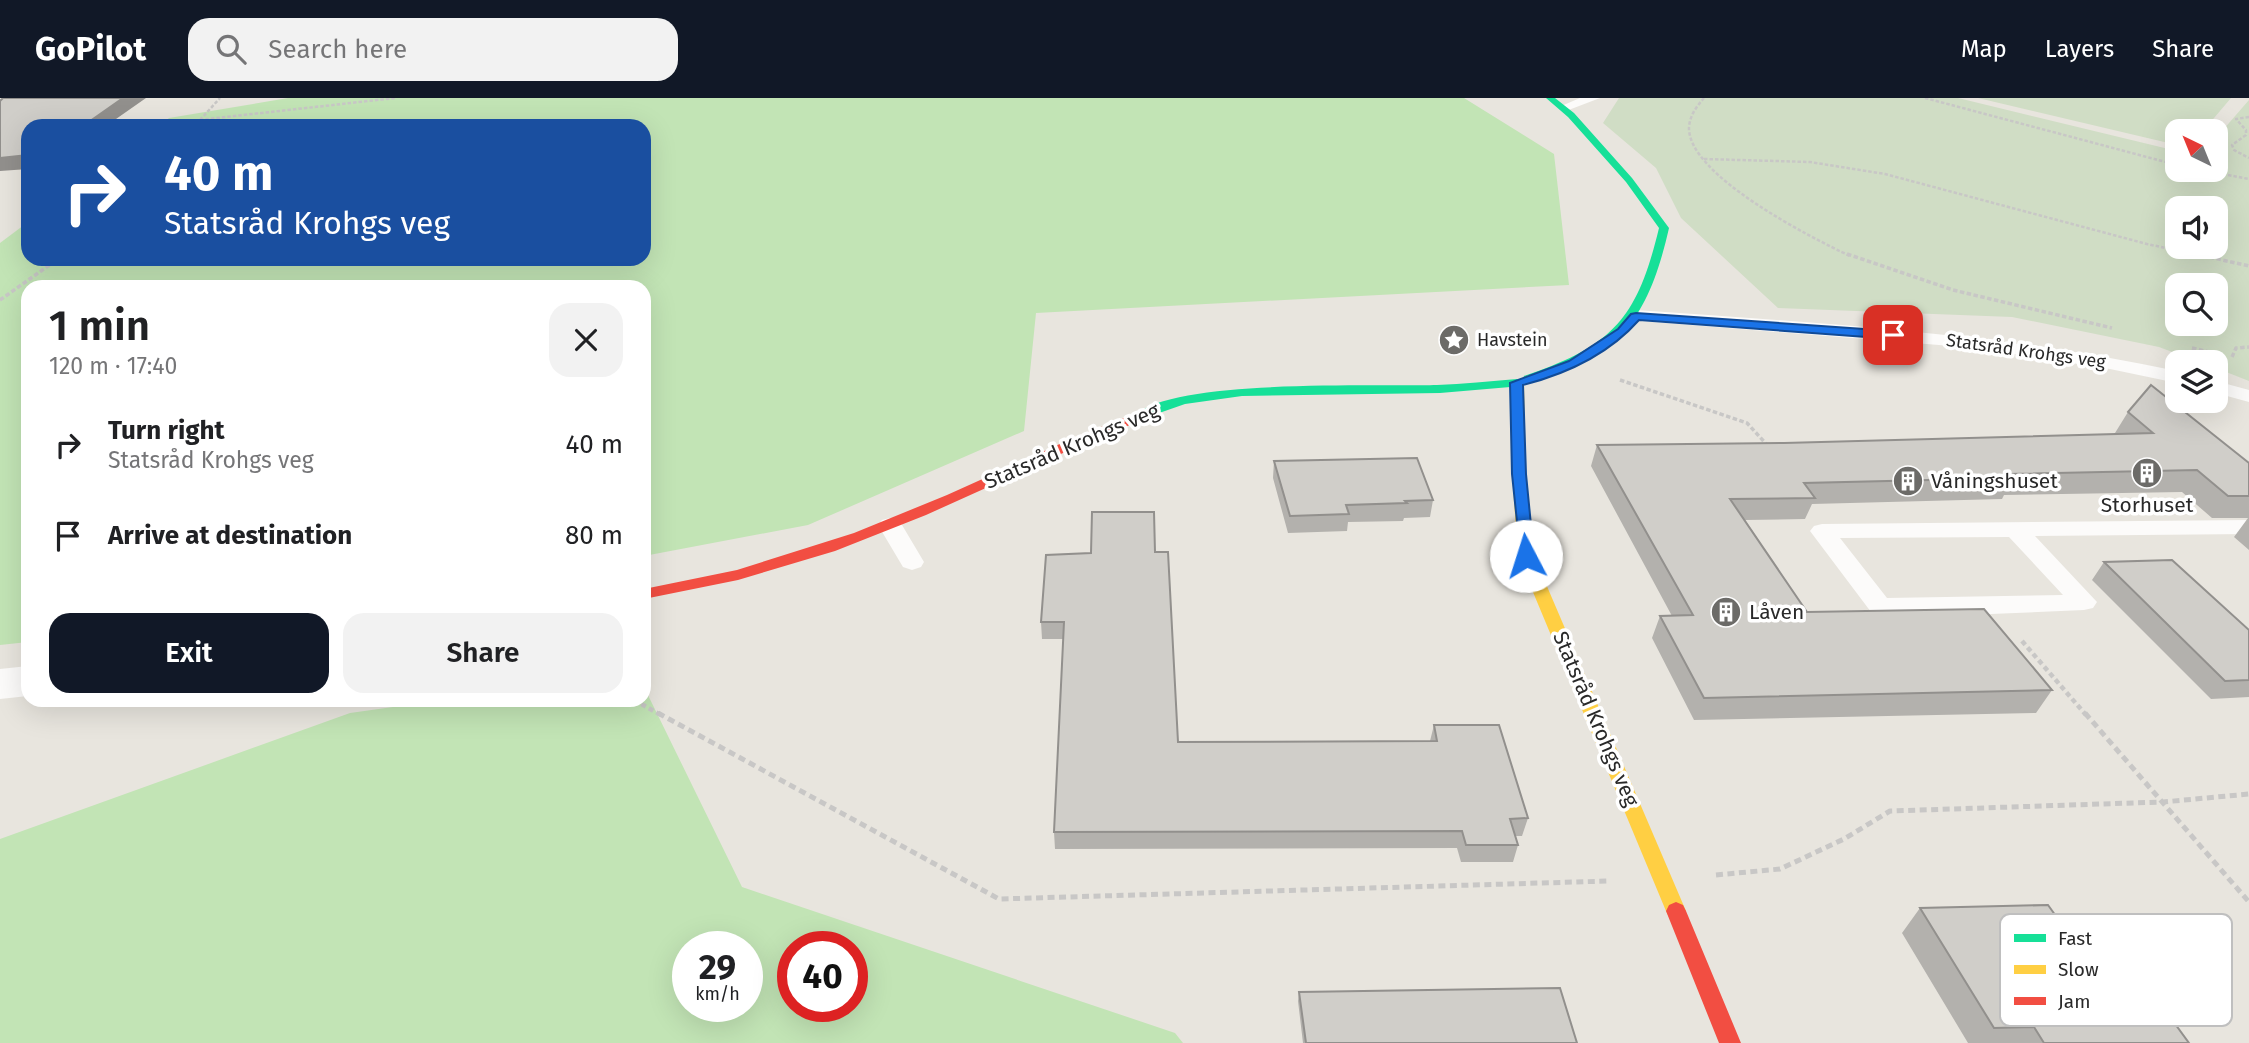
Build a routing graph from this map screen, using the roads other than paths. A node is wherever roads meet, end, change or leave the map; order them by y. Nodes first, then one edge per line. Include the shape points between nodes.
1 (1550, 98) edge
2 (1594, 98) edge
3 (1566, 107) junction
4 (1636, 316) junction
5 (2165, 375) edge
6 (1517, 383) junction
7 (2228, 390) edge
8 (2249, 396) edge
9 (890, 525) junction
10 (2249, 527) edge
11 (2017, 531) junction
12 (912, 562) dead end
13 (651, 593) edge
14 (21, 682) edge
15 (0, 684) edge
16 (1730, 1043) edge

1 - 3 street
2 - 3 lane
3 - 4 street via 1650,201 1664,228 1654,278
4 - 5 lane, Statsråd Krohgs veg via 1944,339 2024,348
4 - 6 street, Statsråd Krohgs veg via 1623,331 1574,364
6 - 9 street, Statsråd Krohgs veg via 1242,392 1183,400 1117,424
6 - 16 street, Statsråd Krohgs veg via 1526,556
7 - 8 lane
9 - 12 lane
9 - 13 street, Statsråd Krohgs veg via 796,559
10 - 11 lane
11 - 11 lane via 1847,530 1822,531 1880,606 2084,602
14 - 15 street

